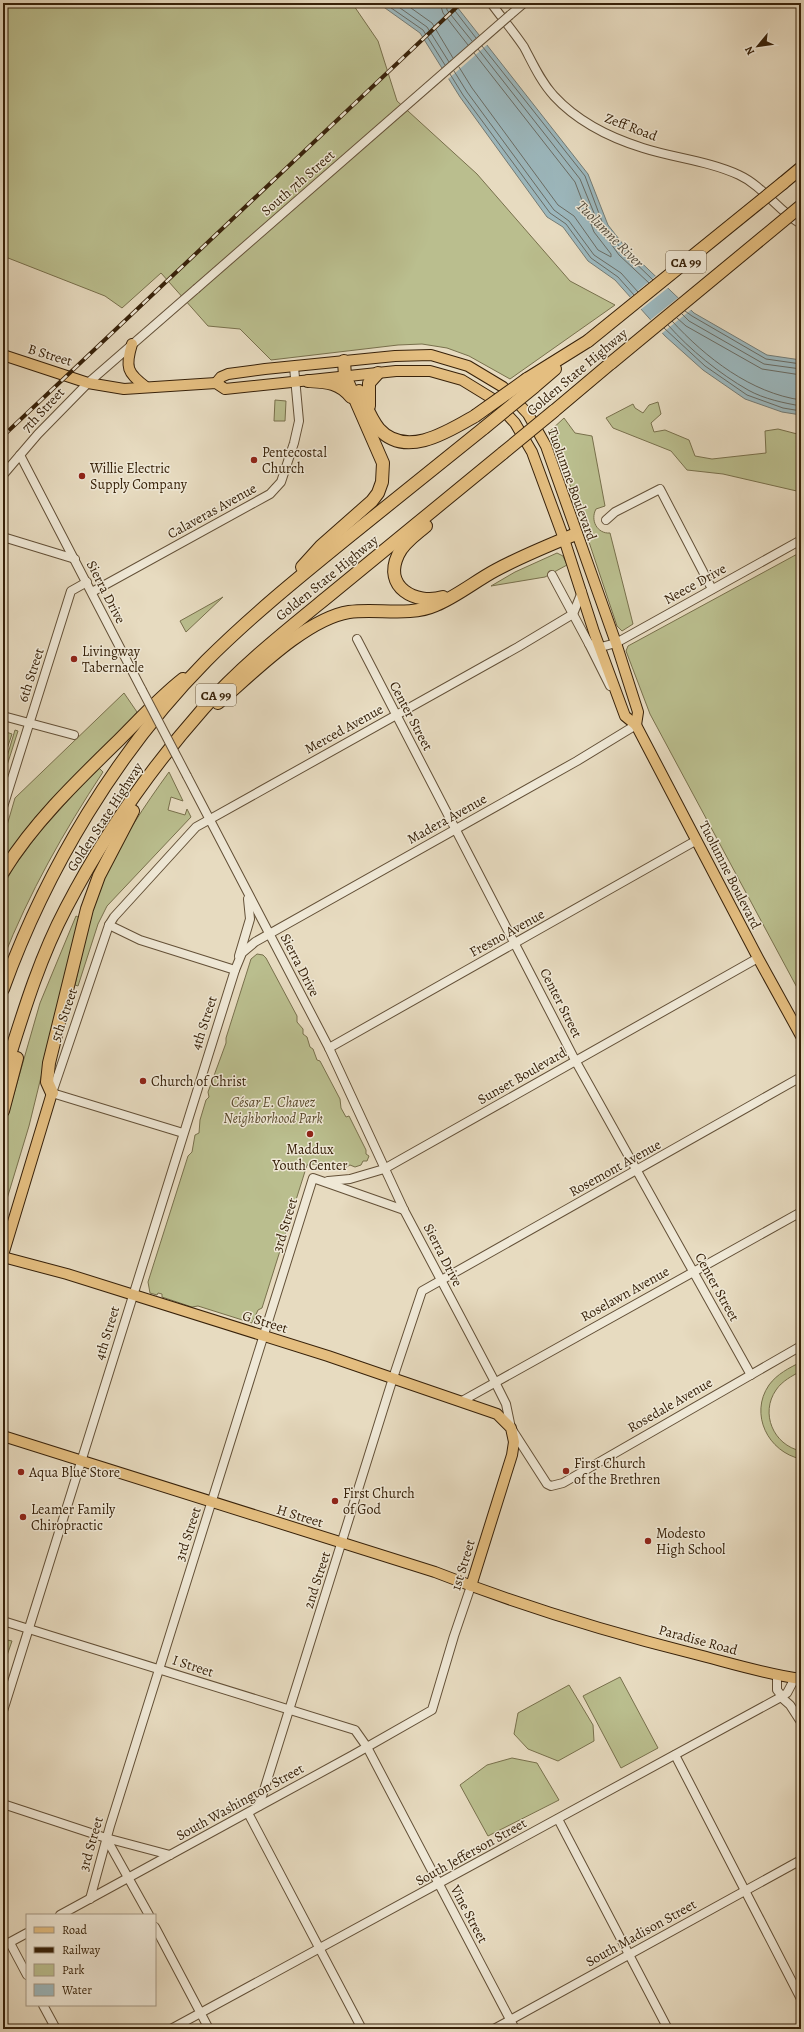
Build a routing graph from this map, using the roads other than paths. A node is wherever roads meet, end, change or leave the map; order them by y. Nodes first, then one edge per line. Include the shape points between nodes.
1 (491, 3) edge
2 (524, 3) edge
3 (801, 168) edge
4 (801, 206) edge
5 (801, 224) edge
6 (132, 344) junction
7 (3, 355) edge
8 (344, 361) junction
9 (294, 367) junction
10 (378, 373) junction
11 (349, 376) junction
12 (308, 381) junction
13 (295, 382) junction
14 (88, 383) junction
15 (216, 383) junction
16 (531, 383) junction
17 (146, 387) junction
18 (365, 413) junction
19 (503, 453) junction
20 (20, 455) junction
21 (3, 475) edge
22 (606, 520) dead end
23 (576, 534) junction
24 (3, 537) edge
25 (564, 539) junction
26 (801, 540) edge
27 (75, 559) junction
28 (552, 575) dead end
29 (87, 582) junction
30 (712, 589) junction
31 (92, 592) junction
32 (582, 592) junction
33 (456, 593) junction
34 (267, 603) junction
35 (573, 614) junction
36 (357, 639) dead end
37 (616, 643) junction
38 (589, 644) junction
39 (601, 647) junction
40 (206, 662) junction
41 (621, 706) junction
42 (396, 715) junction
43 (3, 716) edge
44 (30, 722) junction
45 (636, 725) junction
46 (74, 735) dead end
47 (178, 739) junction
48 (159, 762) junction
49 (3, 807) edge
50 (210, 819) junction
51 (455, 829) junction
52 (697, 840) junction
53 (3, 872) edge
54 (246, 889) junction
55 (109, 925) junction
56 (270, 935) junction
57 (515, 943) junction
58 (758, 958) junction
59 (236, 966) junction
60 (3, 989) edge
61 (23, 1013) junction
62 (801, 1036) edge
63 (329, 1048) junction
64 (575, 1060) junction
65 (3, 1077) edge
66 (801, 1077) edge
67 (52, 1093) junction
68 (3, 1111) edge
69 (183, 1133) junction
70 (384, 1169) junction
71 (637, 1170) junction
72 (323, 1181) junction
73 (404, 1210) junction
74 (801, 1212) edge
75 (3, 1256) edge
76 (693, 1271) junction
77 (441, 1280) junction
78 (132, 1295) junction
79 (264, 1336) junction
80 (801, 1346) edge
81 (751, 1375) junction
82 (393, 1378) junction
83 (495, 1382) junction
84 (462, 1402) junction
85 (511, 1428) junction
86 (3, 1436) edge
87 (81, 1461) junction
88 (551, 1486) joint
89 (212, 1502) junction
90 (342, 1544) junction
91 (471, 1586) junction
92 (3, 1621) edge
93 (589, 1624) joint
94 (30, 1629) junction
95 (159, 1669) junction
96 (777, 1675) junction
97 (798, 1679) edge
98 (781, 1696) junction
99 (288, 1710) junction
100 (432, 1710) joint
101 (3, 1711) edge
102 (801, 1722) edge
103 (367, 1747) junction
104 (674, 1755) junction
105 (3, 1804) edge
106 (259, 1806) junction
107 (248, 1813) junction
108 (558, 1819) junction
109 (106, 1838) junction
110 (170, 1856) junction
111 (801, 1860) edge
112 (129, 1878) junction
113 (439, 1884) junction
114 (746, 1892) junction
115 (90, 1899) junction
116 (62, 1914) edge
117 (148, 1914) edge
118 (156, 1929) edge
119 (26, 1934) edge
120 (7, 1944) edge
121 (320, 1949) junction
122 (629, 1955) junction
123 (26, 1973) edge
124 (801, 1999) edge
125 (44, 2006) edge
126 (201, 2013) junction
127 (510, 2020) junction
128 (56, 2029) edge
129 (171, 2029) edge
130 (209, 2029) edge
131 (362, 2029) edge
132 (494, 2029) edge
133 (515, 2029) edge
134 (668, 2029) edge

1 - 5 street, Zeff Road via 522,46 544,84 578,117 626,142 739,175 757,186
2 - 6 street, South 7th Street, bridge
3 - 16 highway, Golden State Highway / CA 99, bridge via 588,341
4 - 19 highway, Golden State Highway / CA 99, bridge
6 - 14 street, South 7th Street
6 - 17 main road via 128,360 133,378
7 - 14 main road, B Street
8 - 9 main road, Tuolumne Boulevard
8 - 11 highway
8 - 23 main road, Tuolumne Boulevard via 431,355 468,366 503,387 528,414 539,431
9 - 13 street, Calaveras Avenue
9 - 15 main road, Tuolumne Boulevard via 228,374
10 - 11 main road, Tuolumne Boulevard
10 - 18 highway via 369,382
10 - 25 main road, Tuolumne Boulevard via 430,370 453,376 482,391 500,405 525,438
11 - 12 main road, Tuolumne Boulevard
11 - 18 highway
12 - 13 main road, Tuolumne Boulevard
12 - 18 highway via 334,383 344,389
13 - 15 main road, Tuolumne Boulevard via 225,389
13 - 31 street, Calaveras Avenue via 299,421 281,482 276,488 270,494
14 - 17 main road, Tuolumne Boulevard via 124,389
14 - 20 street, 7th Street
15 - 17 main road, Tuolumne Boulevard
16 - 18 highway, bridge via 434,439 411,442 384,434
16 - 34 highway, Golden State Highway / CA 99, bridge via 484,428
18 - 34 highway via 383,463 382,482 378,493
19 - 33 highway via 398,554 395,573 400,586 408,594 421,599 436,599
19 - 47 highway, Golden State Highway / CA 99 via 246,666 204,708
20 - 21 street, 7th Street
20 - 27 street, Sierra Drive
22 - 30 street via 660,489
23 - 25 highway
23 - 37 main road, Tuolumne Boulevard
24 - 27 street
25 - 32 main road, Tuolumne Boulevard
25 - 33 highway via 523,556
26 - 30 street, Neece Drive
27 - 29 street, Sierra Drive
28 - 35 street, Tuolumne Boulevard
29 - 31 street, Sierra Drive
29 - 44 street, 6th Street via 71,591
30 - 37 street, Neece Drive
31 - 50 street, Sierra Drive, bridge
32 - 35 street
32 - 39 main road, Tuolumne Boulevard
33 - 47 highway via 426,609 347,612 320,623 284,646
34 - 40 highway, Golden State Highway / CA 99
35 - 38 street, Tuolumne Boulevard
35 - 42 street, Merced Avenue
36 - 42 street, Center Street
37 - 39 street, Neece Drive
37 - 45 main road, Tuolumne Boulevard via 638,712
38 - 39 street
38 - 41 street, Tuolumne Boulevard
39 - 41 main road, Tuolumne Boulevard
40 - 53 highway via 165,693 79,779 42,819
40 - 60 highway, Golden State Highway / CA 99 via 133,746 80,826 25,932
41 - 45 main road, Tuolumne Boulevard via 625,716
42 - 50 street, Merced Avenue
42 - 51 street, Center Street
43 - 44 street
44 - 46 street
44 - 49 street, 6th Street
45 - 51 street, Madera Avenue
45 - 52 main road, Tuolumne Boulevard
47 - 48 highway, Golden State Highway / CA 99
48 - 61 highway, Golden State Highway / CA 99 via 124,811 66,908
48 - 67 highway via 99,876 87,909 49,1063 47,1082
50 - 54 street, Sierra Drive
50 - 55 street, 5th Street via 196,827 121,908
51 - 56 street, Madera Avenue
51 - 57 street, Center Street
52 - 57 street, Fresno Avenue
52 - 58 main road, Tuolumne Boulevard
54 - 56 street, Sierra Drive
54 - 59 street, 4th Street via 250,919
55 - 59 street via 140,940
55 - 67 street, 5th Street
56 - 59 street, 4th Street via 249,946
56 - 63 street, Sierra Drive
57 - 63 street, Fresno Avenue
57 - 64 street, Center Street
58 - 62 main road, Tuolumne Boulevard
58 - 64 street, Sunset Boulevard
59 - 69 street, 4th Street
61 - 65 highway, Golden State Highway / CA 99
61 - 68 highway via 19,1048
63 - 70 street, Sierra Drive
64 - 70 street, Sunset Boulevard
64 - 71 street, Center Street
66 - 71 street, Rosemont Avenue
67 - 69 street
67 - 75 main road, 5th Street
69 - 78 street, 4th Street
70 - 72 street via 350,1179
70 - 73 street, Sierra Drive
71 - 76 street, Center Street
71 - 77 street, Rosemont Avenue
72 - 73 street
72 - 79 street, 3rd Street via 313,1178
73 - 77 street, Sierra Drive
74 - 76 street, Roselawn Avenue
75 - 78 main road, G Street
76 - 81 street, Center Street
76 - 83 street, Roselawn Avenue
77 - 82 street, 2nd Street via 422,1291
77 - 83 street, Sierra Drive
78 - 79 main road, G Street
78 - 87 street, 4th Street
79 - 82 main road, G Street
79 - 89 street, 3rd Street
80 - 81 street, Rosedale Avenue
81 - 88 street, Rosedale Avenue via 563,1483
82 - 84 main road, G Street
82 - 90 street, 2nd Street
83 - 84 street, Roselawn Avenue
83 - 85 street, Sierra Drive via 506,1404
84 - 85 main road, G Street via 497,1414
85 - 88 street, Sierra Drive via 544,1480
85 - 91 main road, 1st Street via 514,1442 512,1455
86 - 87 main road, H Street
87 - 89 main road, H Street
87 - 94 street, 4th Street
89 - 90 main road, H Street
89 - 95 street, 3rd Street
90 - 91 main road, H Street
90 - 99 street, 2nd Street
91 - 93 main road, H Street
91 - 100 street, 1st Street
92 - 94 street, I Street
93 - 96 main road, Paradise Road
94 - 95 street, I Street
94 - 101 street, 4th Street
95 - 99 street, I Street
95 - 109 street, 3rd Street
96 - 97 main road, Paradise Road
96 - 98 street via 777,1690
97 - 98 street, South Jefferson Street via 787,1693
98 - 102 street
98 - 104 street, South Jefferson Street
99 - 103 street, I Street via 354,1730
99 - 106 street, 2nd Street
100 - 103 street, South Washington Street
103 - 106 street, South Washington Street
103 - 113 street, Vine Street
104 - 108 street, South Jefferson Street
104 - 114 street
105 - 109 street
106 - 107 street, South Washington Street
107 - 110 street, South Washington Street
107 - 121 street
108 - 113 street, South Jefferson Street
108 - 122 street
109 - 110 street
109 - 112 street
109 - 115 street, 3rd Street
110 - 112 street, South Washington Street
111 - 114 street, South Madison Street
112 - 115 street, South Washington Street
112 - 117 street
113 - 121 street, South Jefferson Street
113 - 127 street, Vine Street
114 - 122 street, South Madison Street
114 - 124 street
115 - 116 street, South Washington Street
118 - 126 street
119 - 120 street
120 - 123 street
121 - 126 street, South Jefferson Street
121 - 131 street
122 - 127 street, South Madison Street
122 - 134 street
125 - 128 street
126 - 129 street, South Jefferson Street
126 - 130 street
127 - 132 street, South Madison Street
127 - 133 street, Vine Street

